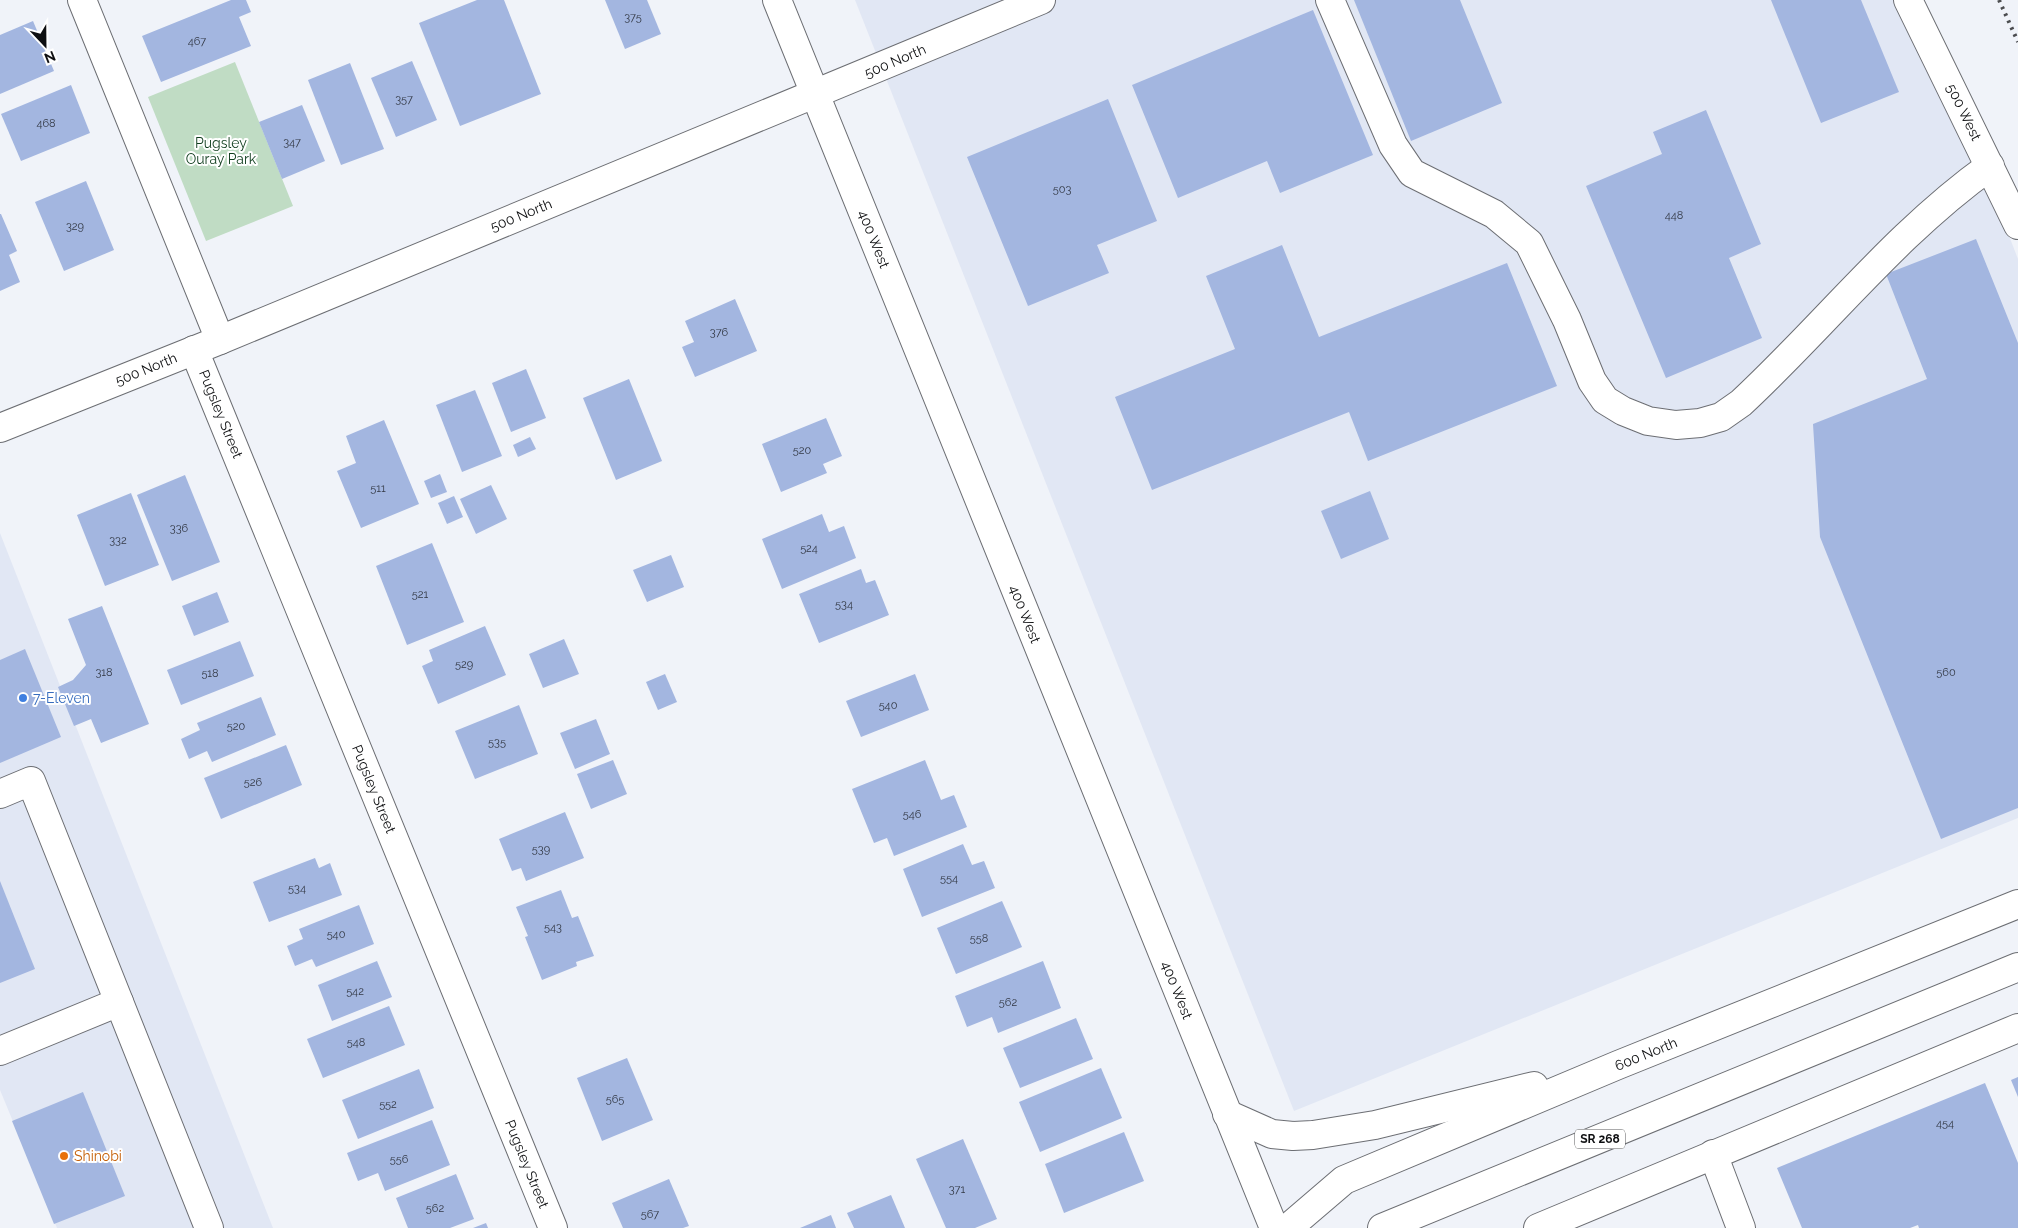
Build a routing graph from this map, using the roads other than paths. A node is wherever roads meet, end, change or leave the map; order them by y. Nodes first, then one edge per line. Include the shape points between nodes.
1 (82, 0) edge
2 (777, 0) edge
3 (1041, 0) edge
4 (1330, 0) edge
5 (1908, 0) edge
6 (816, 95) junction
7 (1990, 166) junction
8 (2018, 225) edge
9 (220, 340) junction
10 (194, 350) junction
11 (0, 428) edge
12 (0, 794) edge
13 (2018, 904) edge
14 (2018, 968) edge
15 (119, 1002) junction
16 (2018, 1028) edge
17 (0, 1051) edge
18 (1618, 1065) junction
19 (1227, 1114) junction
20 (1713, 1154) junction
21 (209, 1228) edge
22 (553, 1228) edge
23 (1274, 1228) edge
24 (1288, 1228) edge
25 (1382, 1228) edge
26 (1538, 1228) edge
27 (1741, 1228) edge

1 - 9 street
2 - 6 street, 400 West
3 - 6 street, 500 North
4 - 7 street via 1392,145 1412,173 1494,214 1529,243 1567,320 1592,382 1605,400 1648,421 1676,425 1700,423 1721,416 1741,403 1895,248 1960,188
5 - 7 street, 500 West
6 - 9 street, 500 North
6 - 19 street, 400 West
7 - 8 street, 500 West
9 - 10 street, 500 North
10 - 11 street, 500 North
10 - 22 street, Pugsley Street
12 - 15 street via 31,781
13 - 18 street, 600 North
14 - 25 street, SR 268
15 - 17 street
15 - 21 street
16 - 20 street
18 - 19 street via 1375,1125 1313,1135 1272,1134
18 - 24 street, 600 North via 1344,1180
19 - 23 street, 400 West
20 - 26 street
20 - 27 street

